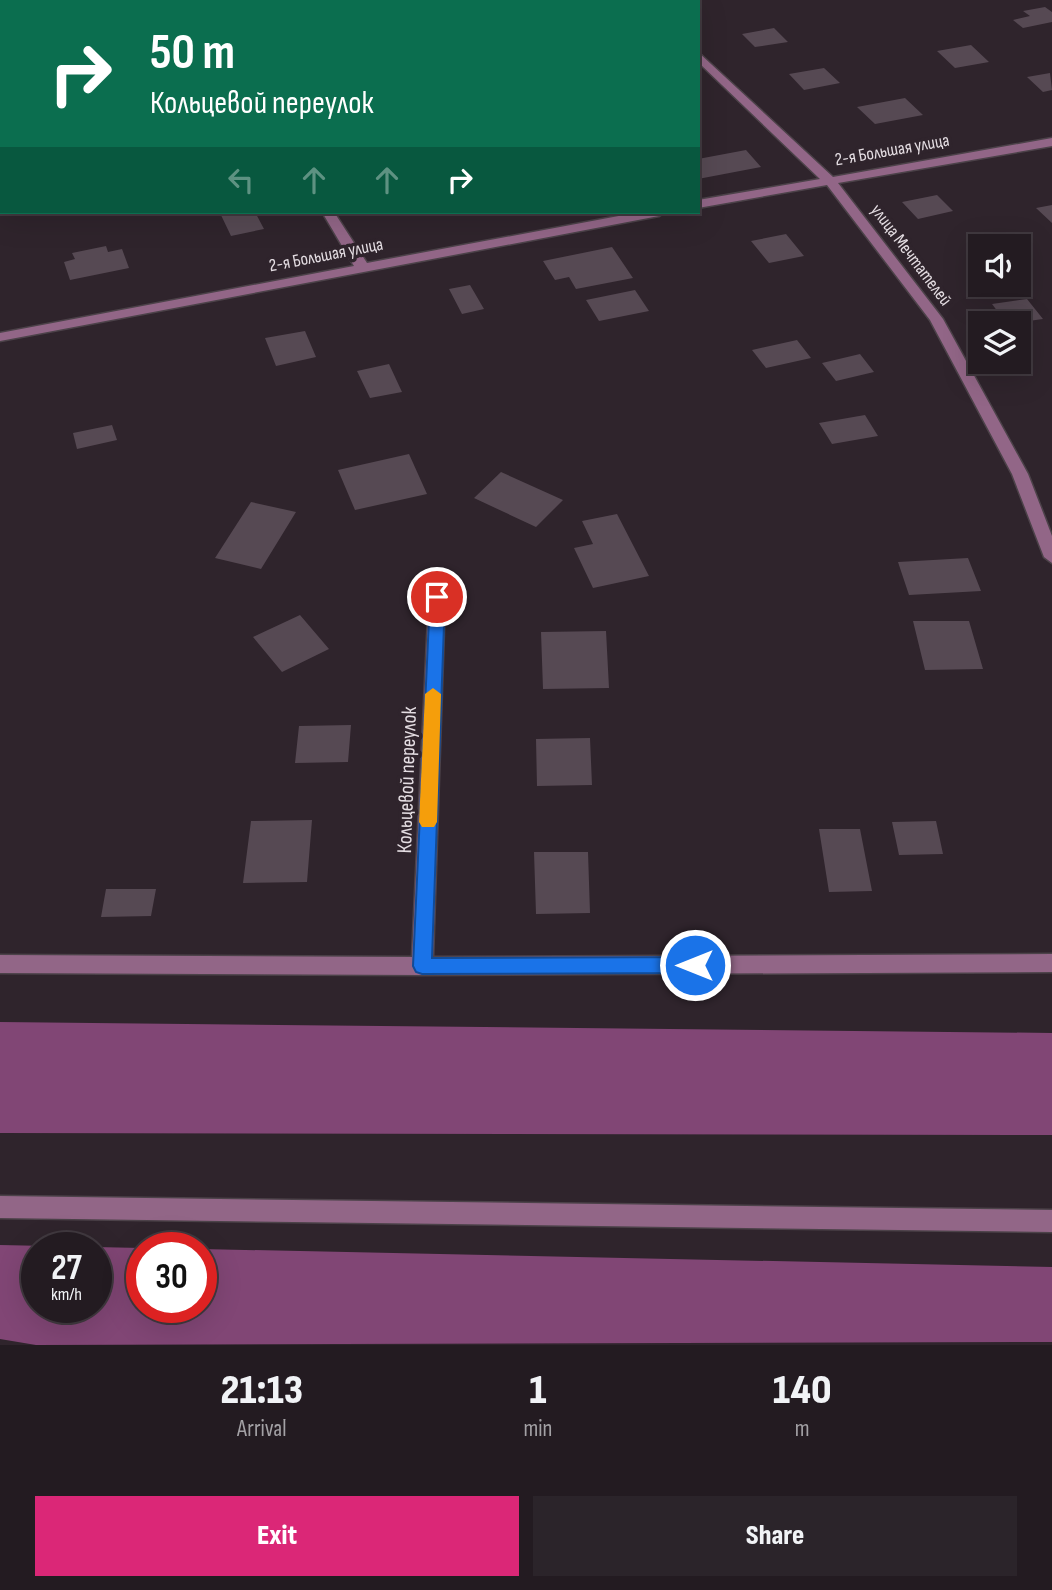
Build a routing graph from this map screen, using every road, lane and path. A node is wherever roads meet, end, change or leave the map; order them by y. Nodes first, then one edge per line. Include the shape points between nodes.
1 (700, 57) edge
2 (1052, 142) edge
3 (829, 180) junction
4 (700, 204) edge
5 (329, 214) edge
6 (648, 214) edge
7 (362, 267) junction
8 (0, 337) edge
9 (1052, 557) edge
10 (437, 597) dead end
11 (1052, 963) edge
12 (0, 964) edge
13 (422, 966) junction
14 (0, 1207) edge
15 (1052, 1221) edge

1 - 3 street, улица Мечтателей
2 - 3 street, 2-я Большая улица
3 - 4 street, 2-я Большая улица
3 - 9 street, улица Мечтателей via 936,319 1020,474
5 - 7 street
6 - 7 street, 2-я Большая улица
7 - 8 street, 2-я Большая улица
10 - 13 street, Кольцевой переулок
11 - 13 street
12 - 13 street
14 - 15 street

